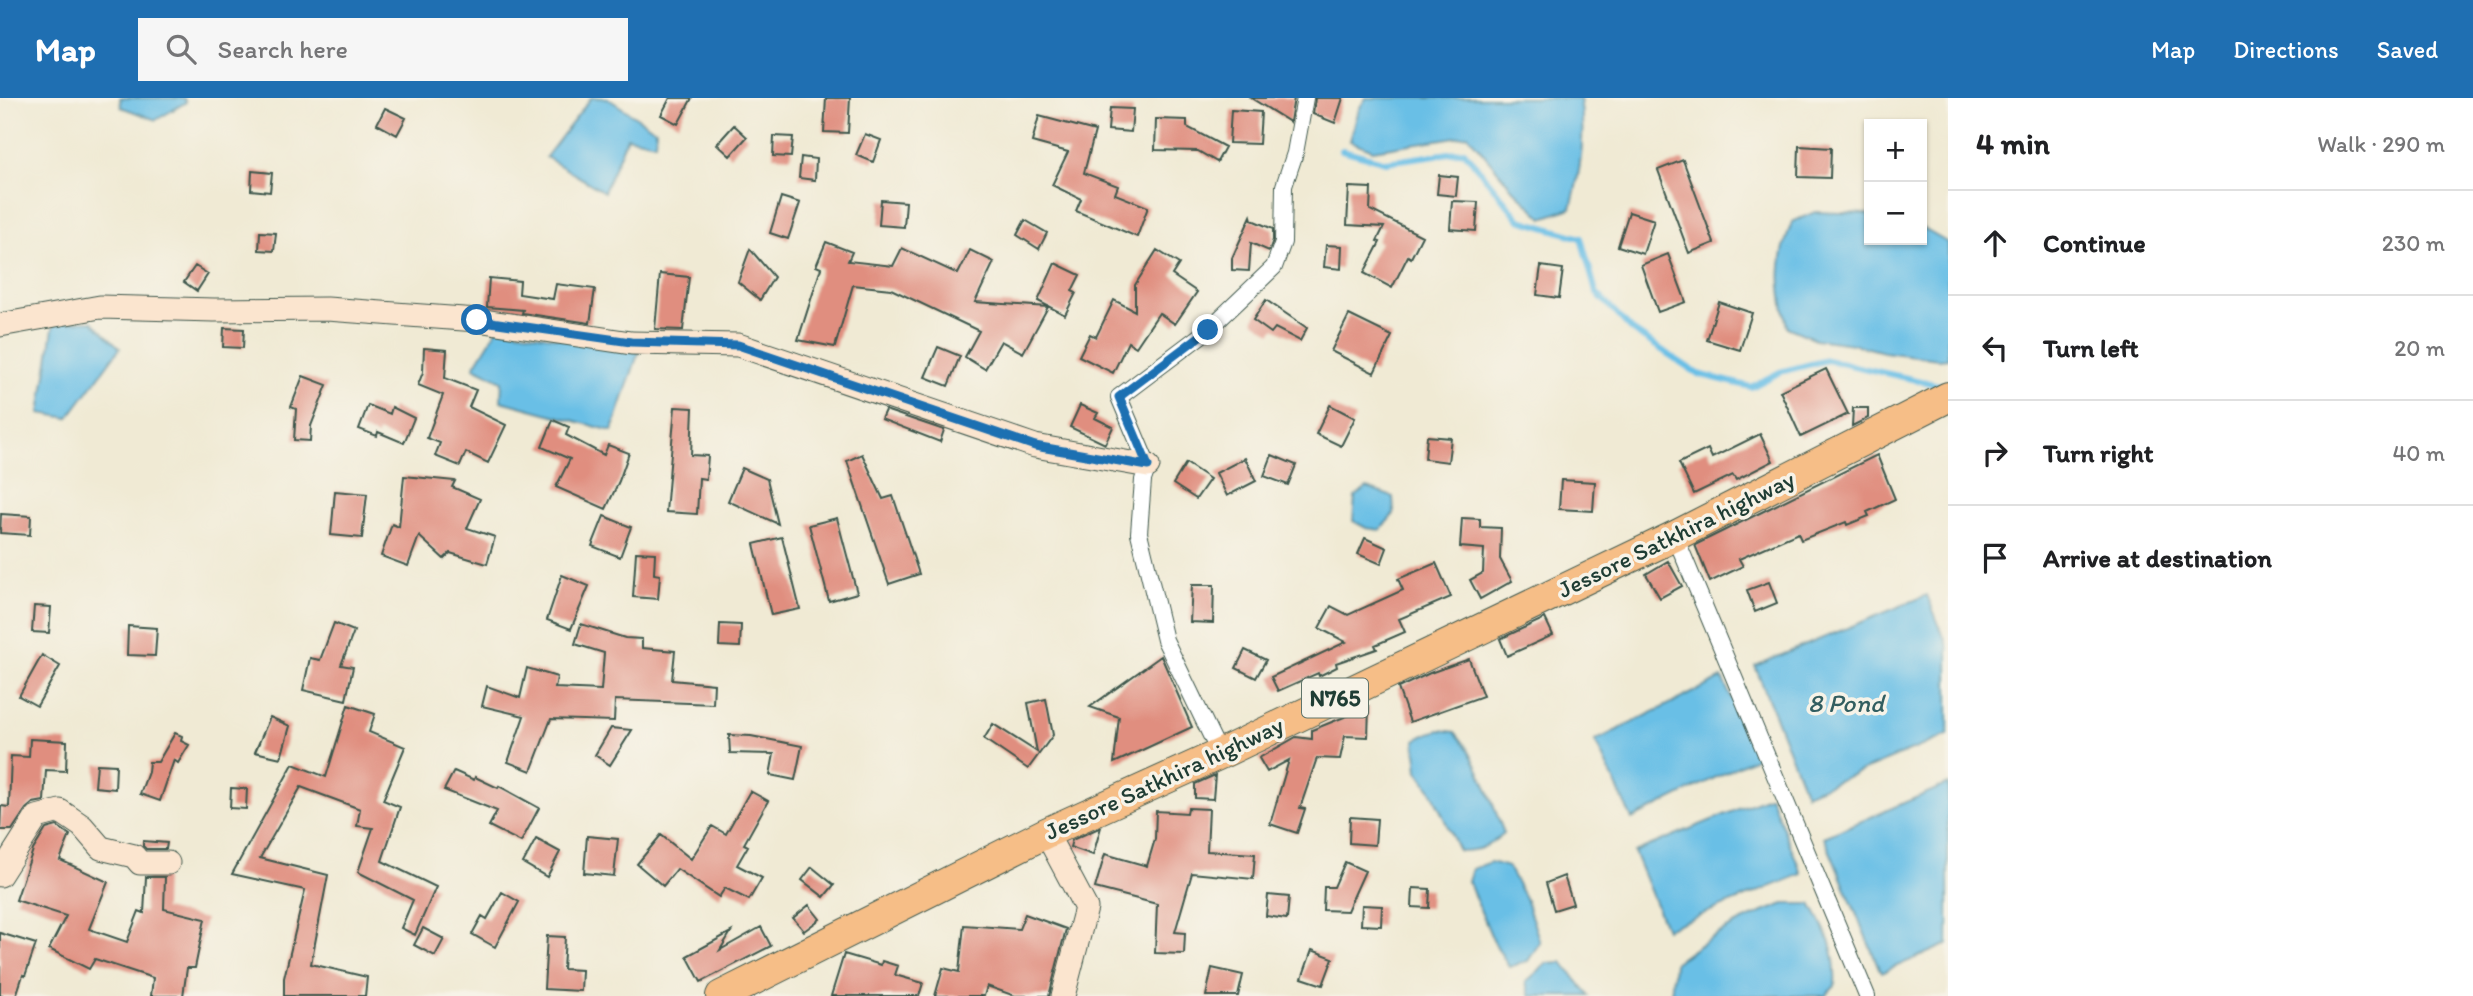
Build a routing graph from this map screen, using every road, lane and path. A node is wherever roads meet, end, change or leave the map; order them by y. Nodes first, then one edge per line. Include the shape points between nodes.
1 (1305, 98) edge
2 (0, 325) edge
3 (1948, 397) edge
4 (1148, 466) junction
5 (1675, 536) junction
6 (1220, 754) junction
7 (1046, 833) junction
8 (168, 863) dead end
9 (0, 875) edge
10 (721, 996) edge
11 (1063, 996) edge
12 (1867, 996) edge

1 - 4 street via 1284,186 1283,242 1274,268 1208,330 1119,397
2 - 4 street via 100,307 327,309 477,320 631,342 738,345 1035,446
3 - 5 highway, Jessore Satkhira highway / N765
4 - 6 street via 1139,533 1165,640
5 - 6 highway, Jessore Satkhira highway / N765
5 - 12 street
6 - 7 highway, Jessore Satkhira highway / N765
7 - 10 highway, Jessore Satkhira highway / N765
7 - 11 street via 1086,908
8 - 9 street via 140,863 134,856 101,848 82,825 60,811 37,817

